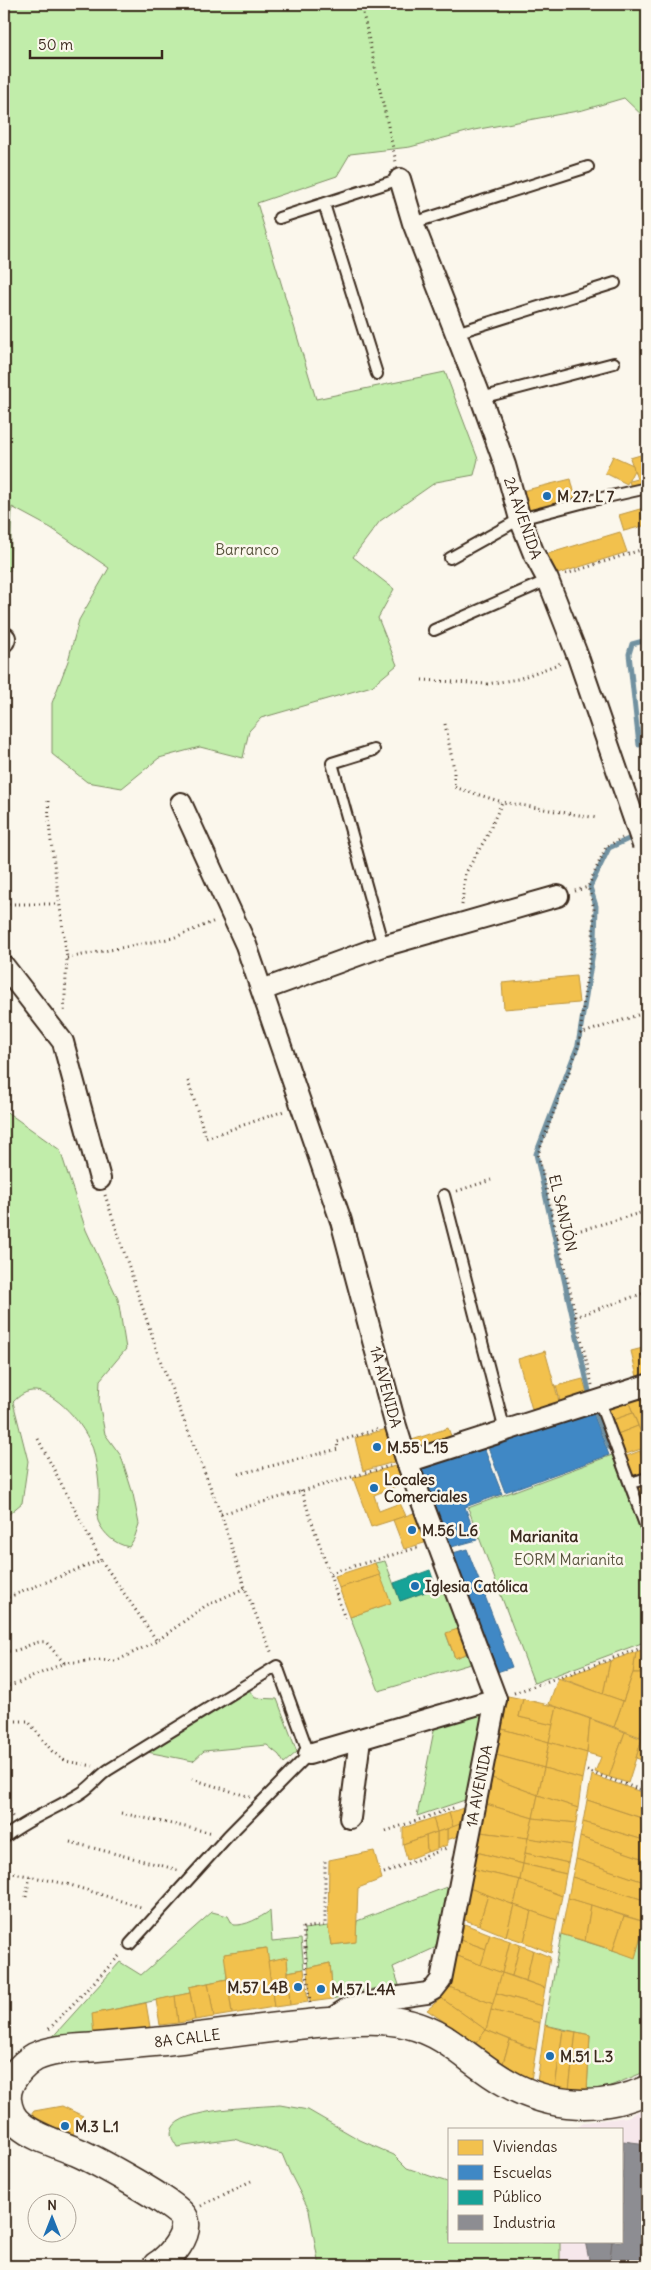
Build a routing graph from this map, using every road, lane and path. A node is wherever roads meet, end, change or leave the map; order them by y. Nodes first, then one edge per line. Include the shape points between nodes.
1 (361, 4) edge
2 (588, 167) dead end
3 (400, 179) junction
4 (324, 204) junction
5 (279, 218) dead end
6 (413, 224) junction
7 (615, 283) dead end
8 (456, 333) junction
9 (614, 363) dead end
10 (377, 374) dead end
11 (481, 398) junction
12 (647, 488) edge
13 (520, 519) junction
14 (647, 548) edge
15 (450, 558) dead end
16 (548, 580) junction
17 (434, 630) dead end
18 (578, 657) junction
19 (422, 680) dead end
20 (445, 724) dead end
21 (374, 750) dead end
22 (48, 800) dead end
23 (502, 802) junction
24 (181, 803) dead end
25 (597, 818) dead end
26 (630, 830) junction
27 (645, 850) edge
28 (558, 896) dead end
29 (4, 904) edge
30 (59, 904) junction
31 (232, 914) junction
32 (460, 923) junction
33 (383, 946) junction
34 (67, 958) junction
35 (4, 966) edge
36 (262, 990) junction
37 (647, 1012) edge
38 (580, 1035) junction
39 (63, 1042) junction
40 (188, 1081) dead end
41 (301, 1106) junction
42 (100, 1179) joint
43 (491, 1180) dead end
44 (444, 1195) joint
45 (647, 1211) edge
46 (557, 1237) junction
47 (647, 1292) edge
48 (575, 1317) junction
49 (647, 1385) edge
50 (591, 1399) junction
51 (395, 1423) junction
52 (505, 1431) junction
53 (38, 1439) dead end
54 (407, 1462) junction
55 (239, 1474) dead end
56 (647, 1478) edge
57 (630, 1483) junction
58 (301, 1490) junction
59 (221, 1514) junction
60 (647, 1530) edge
61 (438, 1542) junction
62 (101, 1560) junction
63 (330, 1574) junction
64 (245, 1588) junction
65 (4, 1599) edge
66 (345, 1619) dead end
67 (157, 1641) junction
68 (647, 1646) edge
69 (4, 1651) edge
70 (64, 1663) junction
71 (277, 1666) junction
72 (4, 1687) edge
73 (496, 1700) junction
74 (11, 1721) dead end
75 (360, 1738) junction
76 (309, 1754) junction
77 (108, 1770) junction
78 (587, 1771) dead end
79 (192, 1779) dead end
80 (647, 1792) edge
81 (476, 1800) junction
82 (262, 1801) junction
83 (121, 1813) dead end
84 (350, 1818) dead end
85 (386, 1831) dead end
86 (228, 1836) junction
87 (4, 1838) edge
88 (468, 1840) junction
89 (70, 1842) dead end
90 (325, 1861) dead end
91 (4, 1871) edge
92 (384, 1873) dead end
93 (194, 1874) junction
94 (30, 1876) junction
95 (26, 1896) dead end
96 (159, 1913) junction
97 (130, 1944) joint
98 (319, 2023) junction
99 (30, 2061) junction
100 (647, 2090) edge
101 (251, 2180) dead end
102 (183, 2216) junction
103 (157, 2266) edge

1 - 3 path
2 - 6 lane
3 - 4 lane
3 - 6 street, 2A AVENIDA
4 - 5 lane
4 - 10 lane
6 - 8 street, 2A AVENIDA
7 - 8 lane
8 - 11 street, 2A AVENIDA
9 - 11 lane
11 - 13 street, 2A AVENIDA
12 - 13 lane
13 - 15 lane
13 - 16 street, 2A AVENIDA
14 - 16 path
16 - 17 lane
16 - 18 street, 2A AVENIDA
18 - 19 path via 518,679 487,684
18 - 26 street, 2A AVENIDA
20 - 23 path via 454,769 454,787
21 - 33 lane via 332,763
22 - 30 path
23 - 25 path
23 - 32 path via 465,874
24 - 31 street, 1A AVENIDA
26 - 27 street, 2A AVENIDA, bridge
26 - 38 path, EL SANJÓN via 606,847 588,887 594,908 593,939
28 - 32 street
29 - 30 path
30 - 34 path
31 - 34 path via 172,938
31 - 36 street, 1A AVENIDA
32 - 33 street
33 - 36 street
34 - 39 path
35 - 39 street
36 - 41 street, 1A AVENIDA
37 - 38 path
38 - 46 path, EL SANJÓN via 538,1154
39 - 42 street
40 - 41 path via 206,1138
41 - 51 street, 1A AVENIDA via 341,1221
42 - 59 path via 159,1357
43 - 44 path
44 - 52 lane
45 - 46 path
46 - 48 path, EL SANJÓN
47 - 48 path
48 - 50 path, EL SANJÓN
49 - 50 street
50 - 52 street
50 - 57 lane
51 - 54 street, 1A AVENIDA
51 - 55 path via 337,1442 338,1449
52 - 54 street
53 - 62 path
54 - 58 path
54 - 61 street, 1A AVENIDA
56 - 57 lane
57 - 60 lane
58 - 59 path
58 - 63 path
59 - 64 path
61 - 63 path
61 - 73 street, 1A AVENIDA
62 - 65 path
62 - 67 path
63 - 66 path
64 - 67 path via 205,1606
64 - 71 path
67 - 70 path via 116,1661
68 - 73 path
69 - 70 path via 22,1650 39,1641 46,1642
70 - 72 path
71 - 76 lane
71 - 77 lane
73 - 75 street
73 - 81 street, 1A AVENIDA
74 - 77 path via 28,1722 52,1752 65,1761
75 - 76 street
75 - 84 street
76 - 82 lane
77 - 87 lane via 84,1791
78 - 80 path
79 - 82 path
81 - 85 path
81 - 88 street, 1A AVENIDA
82 - 86 lane
83 - 86 path
86 - 93 lane
88 - 92 path
88 - 98 street, 1A AVENIDA via 442,1980 428,1992 348,2008
89 - 93 path
90 - 98 path via 325,1925 303,1928
91 - 94 path
93 - 96 lane
94 - 95 path
94 - 96 path via 67,1884
96 - 97 lane
97 - 99 path via 49,2029
98 - 99 main road, 8A CALLE via 62,2050
98 - 100 main road, 8A CALLE via 376,2019 419,2026 441,2036 506,2083 565,2104 613,2102
99 - 102 main road, 8A CALLE via 13,2078 6,2093 10,2111 17,2122 30,2132 104,2165
101 - 102 path
102 - 103 main road via 185,2227 181,2238 173,2252

